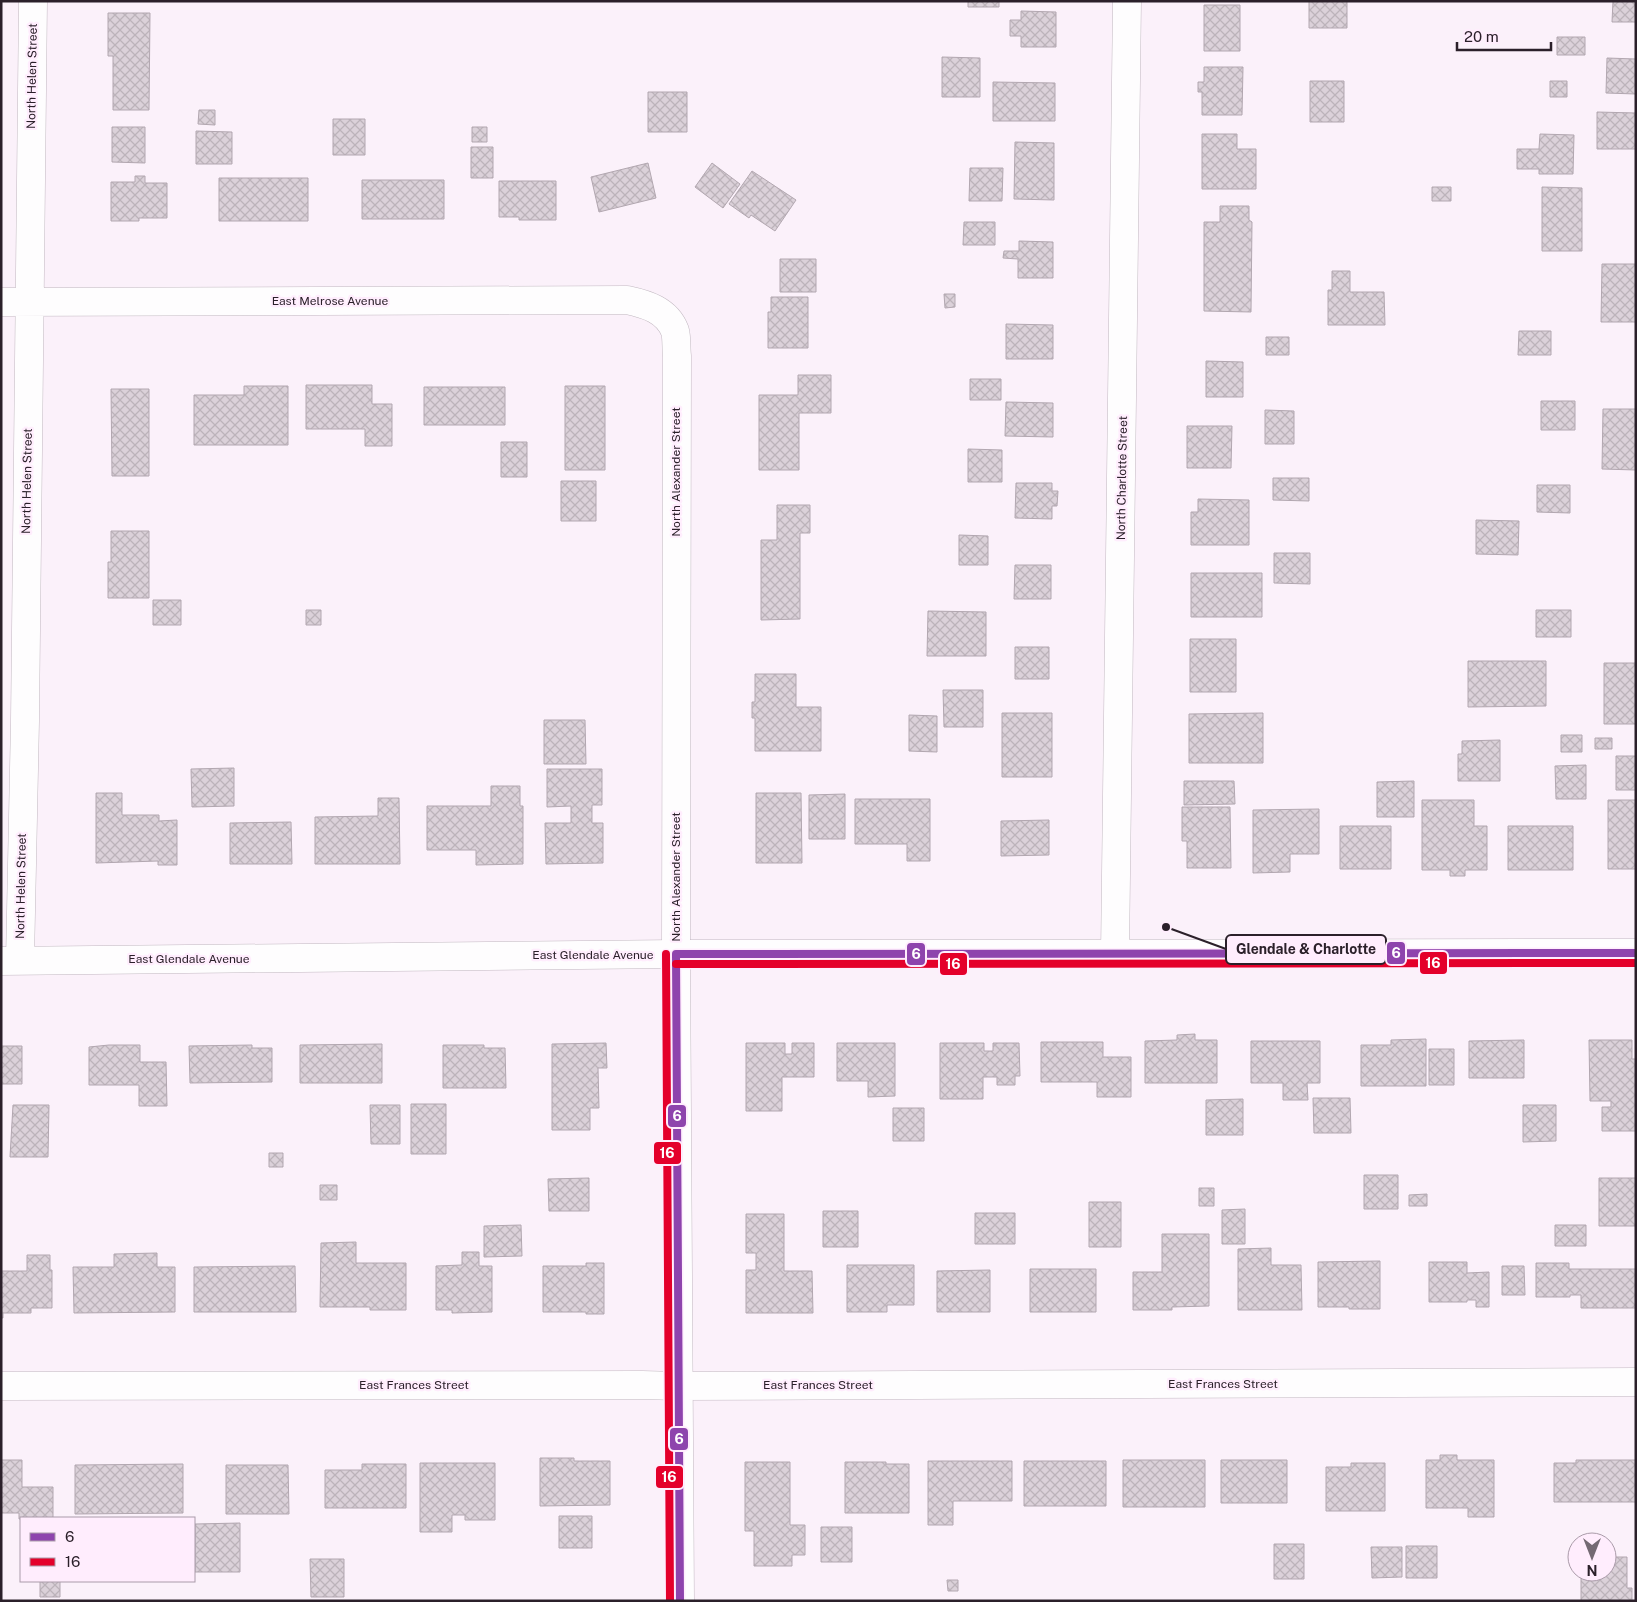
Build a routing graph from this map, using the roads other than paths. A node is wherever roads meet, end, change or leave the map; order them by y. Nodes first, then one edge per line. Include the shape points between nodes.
1 (33, 1) edge
2 (1128, 1) edge
3 (1, 302) edge
4 (29, 302) junction
5 (658, 310) joint
6 (676, 954) junction
7 (1115, 954) junction
8 (1636, 954) edge
9 (11, 960) edge
10 (1636, 1382) edge
11 (1, 1386) edge
12 (677, 1386) junction
13 (680, 1601) edge

1 - 4 street, North Helen Street
2 - 7 street, North Charlotte Street
3 - 4 street, East Melrose Avenue
4 - 5 street, East Melrose Avenue via 627,300
4 - 9 street, North Helen Street via 25,721
5 - 6 street, North Alexander Street via 675,332 677,356
6 - 7 street, East Glendale Avenue
6 - 9 street, East Glendale Avenue
6 - 12 street, North Alexander Street
7 - 8 street, East Glendale Avenue
10 - 12 street, East Frances Street
11 - 12 street, East Frances Street
12 - 13 street, North Alexander Street

